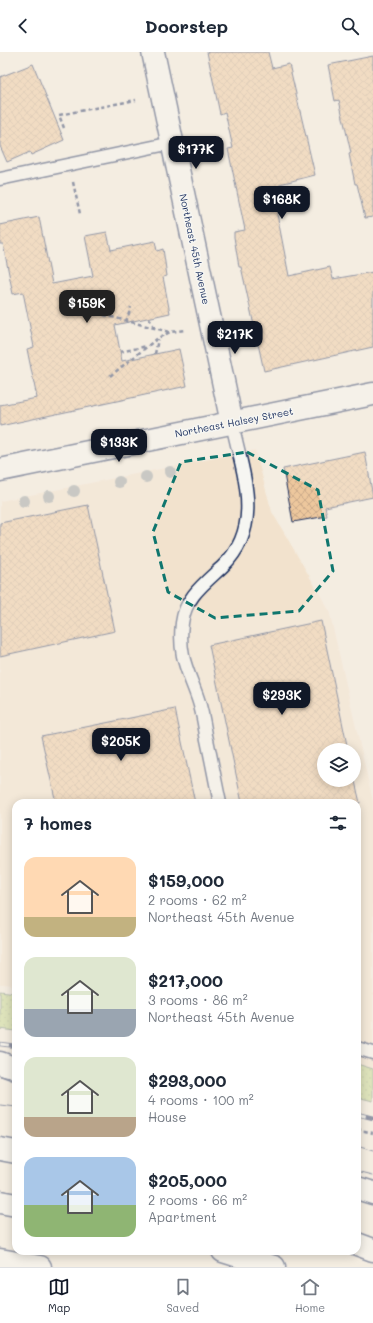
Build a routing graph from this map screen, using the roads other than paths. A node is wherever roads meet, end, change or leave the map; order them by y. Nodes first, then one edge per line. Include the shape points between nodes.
1 (153, 52) edge
2 (172, 143) junction
3 (0, 179) edge
4 (373, 394) edge
5 (232, 423) junction
6 (0, 470) edge
7 (219, 799) edge
8 (361, 1049) edge
9 (373, 1053) edge
10 (0, 1063) edge
11 (12, 1068) edge
12 (0, 1149) edge
13 (12, 1151) edge
14 (361, 1189) edge
15 (373, 1193) edge
16 (0, 1202) edge
17 (12, 1204) edge
18 (361, 1246) edge
19 (373, 1250) edge
20 (236, 1255) edge
21 (0, 1260) edge
22 (40, 1267) edge
23 (274, 1267) edge

1 - 2 main road, Northeast 45th Avenue
2 - 3 lane
2 - 5 main road, Northeast 45th Avenue
4 - 5 main road, Northeast Halsey Street
5 - 6 main road, Northeast Halsey Street
5 - 7 lane via 249,509 237,548 187,604 181,638 185,668 198,699
8 - 9 lane
10 - 11 main road
12 - 13 main road
14 - 15 main road
16 - 17 main road
18 - 19 main road
20 - 23 main road
21 - 22 main road

